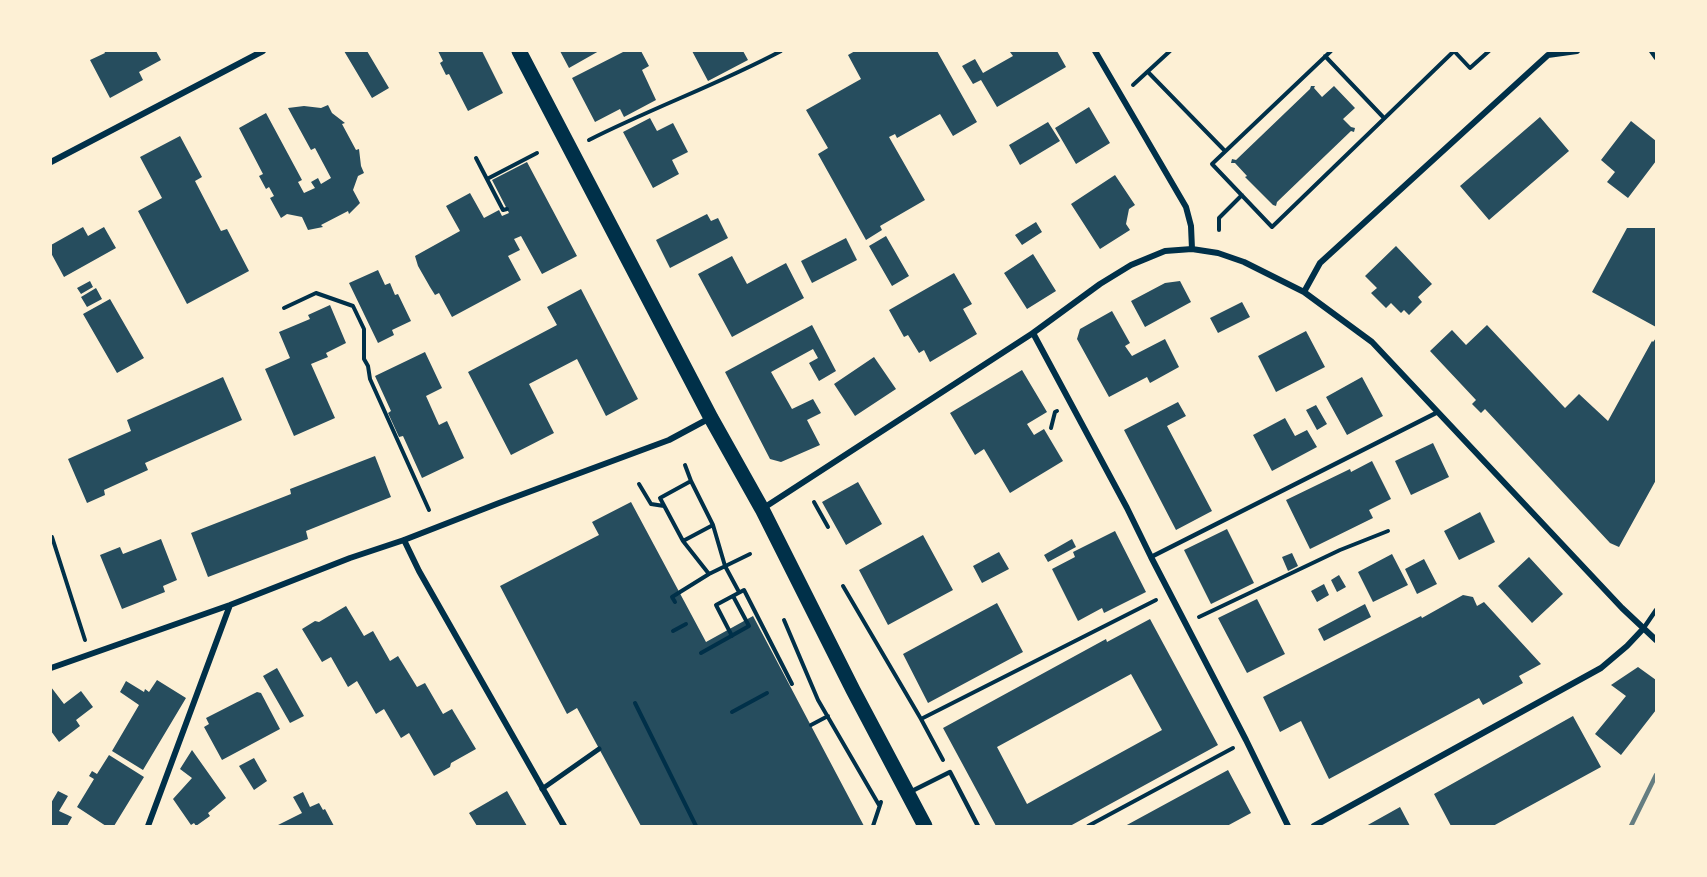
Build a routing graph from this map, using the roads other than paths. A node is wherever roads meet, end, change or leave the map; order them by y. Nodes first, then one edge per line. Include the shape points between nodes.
1 (263, 51) edge
2 (519, 51) edge
3 (1095, 51) edge
4 (1577, 51) edge
5 (1651, 51) edge
6 (1548, 52) edge
7 (1656, 58) edge
8 (51, 162) edge
9 (1192, 249) junction
10 (1304, 292) junction
11 (1033, 333) junction
12 (1438, 412) junction
13 (711, 418) junction
14 (762, 509) junction
15 (404, 540) junction
16 (1151, 558) junction
17 (230, 605) junction
18 (1656, 610) edge
19 (1642, 629) junction
20 (1656, 640) edge
21 (51, 668) edge
22 (599, 749) dead end
23 (542, 789) junction
24 (908, 794) junction
25 (148, 826) edge
26 (564, 826) edge
27 (925, 826) edge
28 (978, 826) edge
29 (1288, 826) edge
30 (1314, 826) edge

1 - 8 street
2 - 13 main road
3 - 9 street via 1186,207
4 - 6 street
5 - 7 lane
6 - 10 street via 1320,263
9 - 10 street via 1244,262
9 - 11 street via 1165,250 1131,266
10 - 12 street via 1372,342
11 - 14 street
11 - 16 street
12 - 16 lane
12 - 19 street
13 - 14 main road
13 - 15 street via 669,440
14 - 24 main road
15 - 17 street
15 - 23 street
16 - 29 street
17 - 21 street
17 - 25 street
18 - 19 lane
19 - 20 street
19 - 30 street via 1601,668
22 - 23 street
23 - 26 street
24 - 27 main road
24 - 28 lane via 950,772

